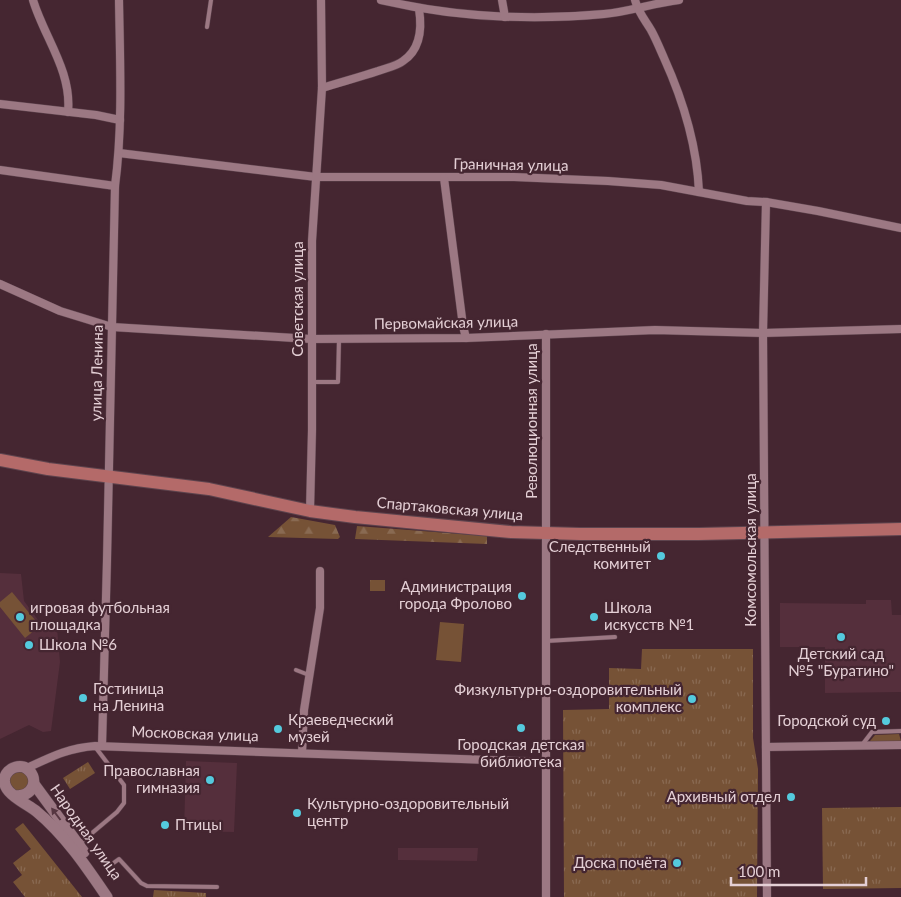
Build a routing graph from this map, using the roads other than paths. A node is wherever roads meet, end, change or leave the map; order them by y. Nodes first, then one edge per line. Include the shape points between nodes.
1 (33, 0) edge
2 (119, 0) edge
3 (211, 0) edge
4 (321, 0) edge
5 (381, 0) edge
6 (502, 0) edge
7 (635, 0) edge
8 (679, 0) edge
9 (419, 9) junction
10 (637, 10) junction
11 (505, 17) junction
12 (207, 27) dead end
13 (322, 88) junction
14 (0, 104) edge
15 (68, 112) junction
16 (120, 120) junction
17 (119, 153) junction
18 (0, 170) edge
19 (316, 177) junction
20 (444, 178) junction
21 (115, 186) junction
22 (699, 192) junction
23 (766, 202) junction
24 (901, 228) edge
25 (0, 284) edge
26 (112, 327) junction
27 (901, 329) edge
28 (764, 332) junction
29 (546, 334) junction
30 (466, 338) junction
31 (311, 339) junction
32 (339, 339) junction
33 (312, 382) junction
34 (0, 460) edge
35 (108, 477) junction
36 (310, 511) junction
37 (901, 529) edge
38 (546, 534) junction
39 (764, 534) junction
40 (320, 571) dead end
41 (615, 637) dead end
42 (546, 641) junction
43 (296, 670) dead end
44 (309, 675) junction
45 (901, 731) edge
46 (862, 745) junction
47 (901, 745) edge
48 (98, 746) junction
49 (766, 747) junction
50 (302, 753) junction
51 (546, 762) junction
52 (13, 767) junction
53 (0, 768) edge
54 (28, 768) junction
55 (2, 783) edge
56 (34, 784) junction
57 (14, 795) junction
58 (78, 844) junction
59 (108, 868) dead end
60 (217, 887) dead end
61 (107, 897) edge
62 (114, 897) edge
63 (546, 897) edge
64 (767, 897) edge

1 - 15 street via 66,82
2 - 16 street, улица Ленина
3 - 12 lane
4 - 13 street, Советская улица
5 - 9 street
6 - 11 street
7 - 10 street
8 - 10 street
9 - 11 street
9 - 13 street via 419,38 413,52 403,62
10 - 11 street
10 - 22 street via 651,31 676,86 694,147
13 - 19 street, Советская улица
14 - 15 street
15 - 16 street
16 - 17 street, улица Ленина
17 - 19 street, Граничная улица
17 - 21 street, улица Ленина
18 - 21 street
19 - 20 street, Граничная улица
19 - 31 street, Советская улица
20 - 22 street, Граничная улица via 608,181
20 - 30 street
21 - 26 street, улица Ленина
22 - 23 street, Граничная улица
23 - 24 street, Граничная улица
23 - 28 street, Комсомольская улица
25 - 26 street, Первомайская улица via 60,310
26 - 31 street, Первомайская улица
26 - 35 street, улица Ленина
27 - 28 street, Первомайская улица
28 - 29 street, Первомайская улица via 655,330
28 - 39 street, Комсомольская улица
29 - 30 street, Первомайская улица
29 - 38 street, Революционная улица
30 - 32 street, Первомайская улица
31 - 32 street, Первомайская улица
31 - 33 street, Советская улица
32 - 33 lane via 338,382
33 - 36 street, Советская улица
34 - 35 main road, Спартаковская улица
35 - 36 main road, Спартаковская улица via 208,489
35 - 48 street, улица Ленина
36 - 38 main road, Спартаковская улица
37 - 39 main road, Спартаковская улица
38 - 39 main road, Спартаковская улица
38 - 42 street, Революционная улица
39 - 49 street, Комсомольская улица
40 - 44 street via 320,608
41 - 42 lane
42 - 51 street, Революционная улица
43 - 44 lane
44 - 50 street
45 - 46 lane via 872,732
46 - 47 street
46 - 49 street
48 - 50 street, Московская улица
48 - 54 street, Московская улица via 77,747
48 - 58 lane via 124,785 124,803
49 - 64 street, Комсомольская улица
50 - 51 street, Московская улица
51 - 63 street, Революционная улица
52 - 53 street
52 - 54 street
52 - 55 street
54 - 56 street via 33,774
55 - 57 street
56 - 57 street via 28,794
58 -> 56 street, Народная улица
57 - 61 street, Народная улица via 58,832
58 - 62 street, Народная улица
59 - 60 lane via 119,859 147,886

